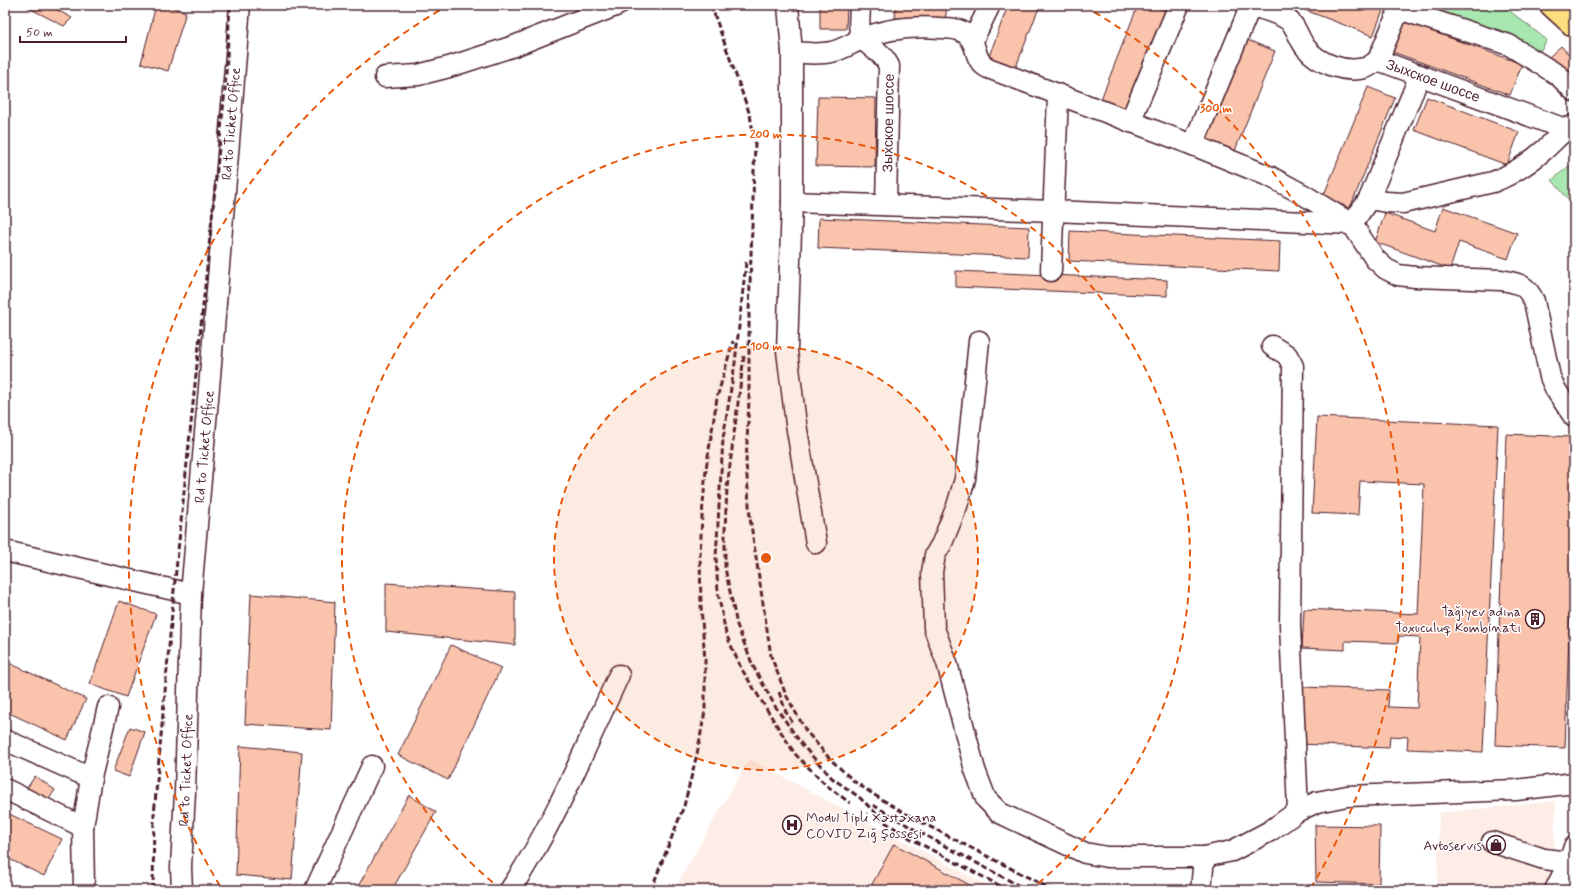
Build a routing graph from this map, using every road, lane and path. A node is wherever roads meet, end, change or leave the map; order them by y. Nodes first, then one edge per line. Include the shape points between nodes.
1 (240, 5) edge
2 (618, 5) edge
3 (788, 5) edge
4 (860, 5) edge
5 (990, 5) edge
6 (1179, 5) edge
7 (1251, 5) edge
8 (1551, 5) edge
9 (1400, 7) edge
10 (1285, 11) edge
11 (1574, 26) edge
12 (863, 38) junction
13 (973, 40) junction
14 (792, 52) junction
15 (1378, 60) junction
16 (1420, 76) junction
17 (385, 77) dead end
18 (1574, 92) edge
19 (1058, 95) junction
20 (1130, 122) junction
21 (1570, 127) edge
22 (1192, 146) junction
23 (1369, 199) junction
24 (792, 202) junction
25 (886, 205) junction
26 (1054, 210) junction
27 (1352, 224) junction
28 (1051, 271) dead end
29 (979, 341) dead end
30 (1272, 346) dead end
31 (1574, 416) edge
32 (816, 543) dead end
33 (5, 551) edge
34 (191, 594) junction
35 (619, 675) dead end
36 (108, 707) dead end
37 (5, 740) edge
38 (372, 766) dead end
39 (91, 778) junction
40 (1574, 783) edge
41 (5, 789) edge
42 (1298, 810) junction
43 (83, 827) junction
44 (1492, 842) dead end
45 (1204, 857) junction
46 (1572, 858) edge
47 (84, 890) edge
48 (182, 890) edge
49 (315, 890) edge
50 (510, 890) edge
51 (1201, 890) edge
52 (1555, 890) edge

1 - 34 street, Rd to Ticket Office
2 - 17 street via 514,46 449,68 418,75
3 - 14 street
4 - 12 street via 859,27
5 - 13 street
6 - 20 street
7 - 10 street, Зыхское шоссе
7 - 22 street
8 - 11 highway
9 - 15 street
9 - 18 street via 1509,45 1558,75
10 - 15 street, Зыхское шоссе via 1306,49 1331,66 1366,68
12 - 13 street via 913,26 956,29
12 - 14 street via 832,52
12 - 25 street, Зыхское шоссе via 884,56 889,66
13 - 19 street via 981,65
14 - 24 street
15 - 16 street, Зыхское шоссе
16 - 21 street, Зыхское шоссе
16 - 23 street
19 - 20 street
19 - 26 street
20 - 22 street
21 - 23 street via 1532,159 1506,177 1493,182 1402,202
22 - 27 street via 1271,177
23 - 27 street
24 - 25 street
24 - 32 street via 787,351 796,424
25 - 26 street
26 - 27 street
26 - 28 street
27 - 31 street via 1375,259 1398,275 1415,278 1501,280 1514,282 1529,290 1534,301 1550,377
29 - 45 street via 965,479 932,572 934,628 947,663 975,770 986,798 1000,813 1085,853 1107,857
30 - 42 street via 1287,354 1293,366 1290,625
33 - 34 street
34 - 48 street, Rd to Ticket Office via 180,867
35 - 50 street via 548,827
36 - 39 street
37 - 39 street
38 - 49 street
39 - 43 street
40 - 42 street via 1516,790 1347,796 1317,802
41 - 43 street
42 - 45 street via 1270,831 1232,851
43 - 47 street
44 - 46 street via 1544,859
45 - 51 street
46 - 52 street

